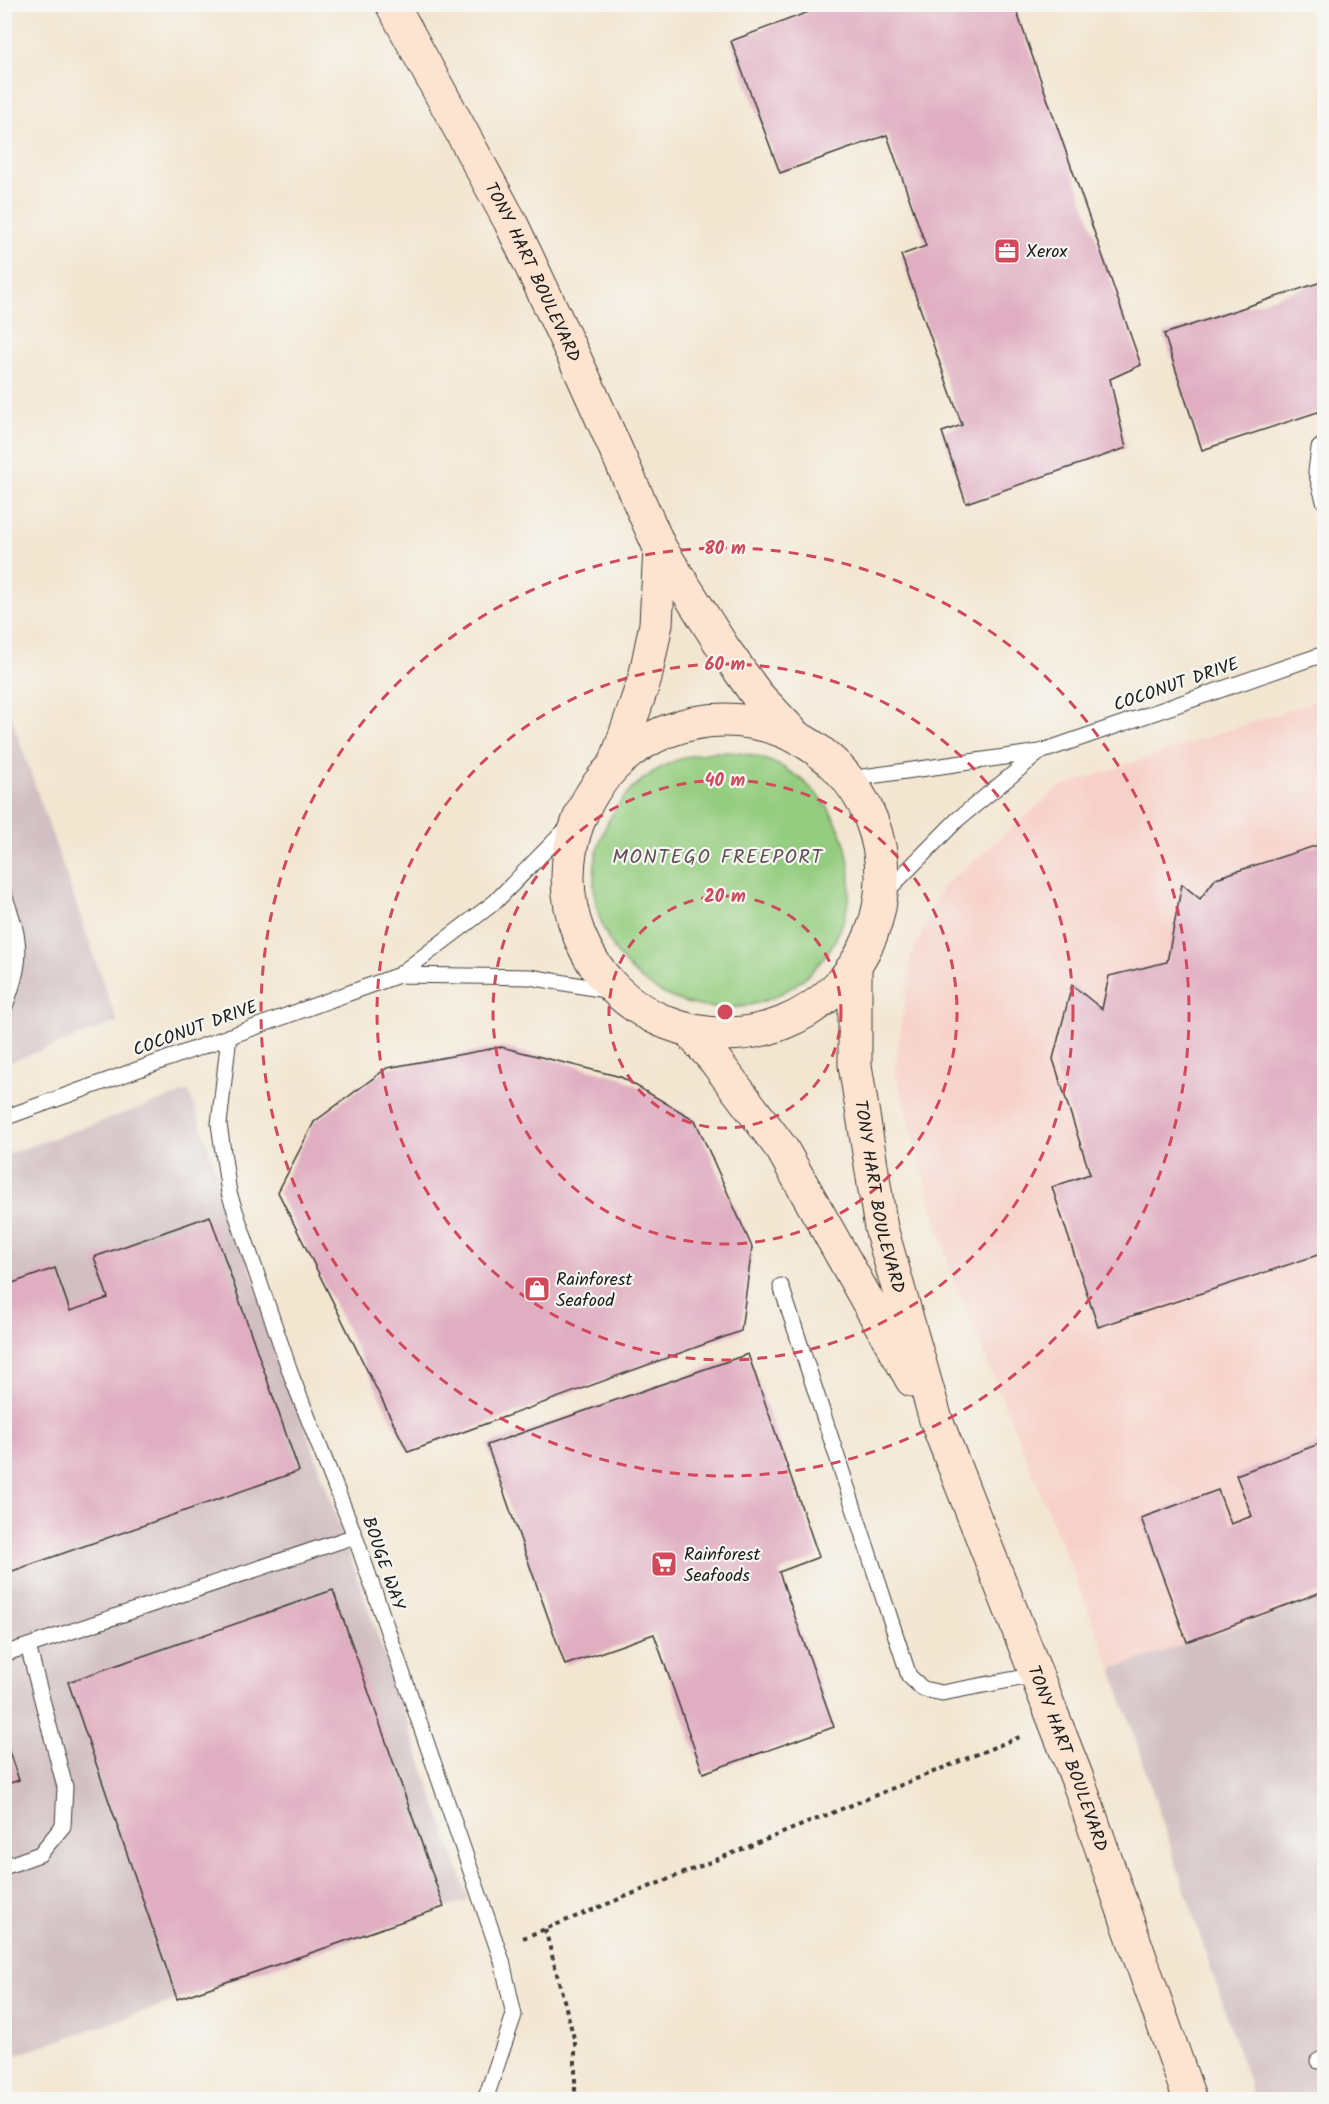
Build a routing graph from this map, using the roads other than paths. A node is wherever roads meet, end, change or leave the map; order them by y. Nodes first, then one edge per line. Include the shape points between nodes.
1 (392, 4) edge
2 (1324, 444) edge
3 (1324, 501) edge
4 (660, 548) junction
5 (1324, 654) edge
6 (796, 736) junction
7 (1040, 752) junction
8 (616, 762) junction
9 (849, 779) junction
10 (579, 816) junction
11 (4, 895) edge
12 (882, 896) junction
13 (855, 968) junction
14 (399, 975) junction
15 (617, 992) junction
16 (4, 1010) edge
17 (690, 1032) junction
18 (229, 1036) junction
19 (4, 1118) edge
20 (781, 1286) dead end
21 (936, 1420) junction
22 (355, 1536) junction
23 (28, 1646) junction
24 (4, 1654) edge
25 (1036, 1675) junction
26 (4, 1867) edge
27 (485, 2100) edge
28 (1190, 2100) edge

1 - 4 street, TONY HART BOULEVARD via 510,221
2 - 3 lane via 1319,448 1316,472
4 - 6 street, TONY HART BOULEVARD via 757,696
4 - 8 street, TONY HART BOULEVARD via 656,624 645,678
5 - 7 lane, COCONUT DRIVE
6 - 8 street via 750,722 721,719 683,724 647,739
6 - 9 street via 824,754
7 - 9 lane, COCONUT DRIVE
7 - 12 lane, COCONUT DRIVE via 958,819
8 - 10 street via 595,787
9 - 12 street via 870,815 881,855
10 - 14 lane, COCONUT DRIVE via 495,902
10 - 15 street via 568,862 571,910 588,955
11 - 16 lane via 17,929 19,970
12 - 13 street via 873,934
13 - 17 street via 822,1002 782,1025 736,1035
13 - 21 street, TONY HART BOULEVARD via 855,1065 881,1228
14 - 15 lane, COCONUT DRIVE via 530,977
14 - 18 lane, COCONUT DRIVE
15 - 17 street via 651,1017
17 - 21 street, TONY HART BOULEVARD via 782,1149
18 - 19 lane, COCONUT DRIVE
18 - 22 lane, BOUGE WAY via 219,1124 229,1193 293,1380
20 - 25 lane via 909,1676 923,1689 942,1693
21 - 25 street, TONY HART BOULEVARD
22 - 23 lane
22 - 27 lane, BOUGE WAY via 498,1948 513,2015
23 - 24 lane
23 - 26 lane via 65,1786 63,1826 40,1854
25 - 28 street, TONY HART BOULEVARD

